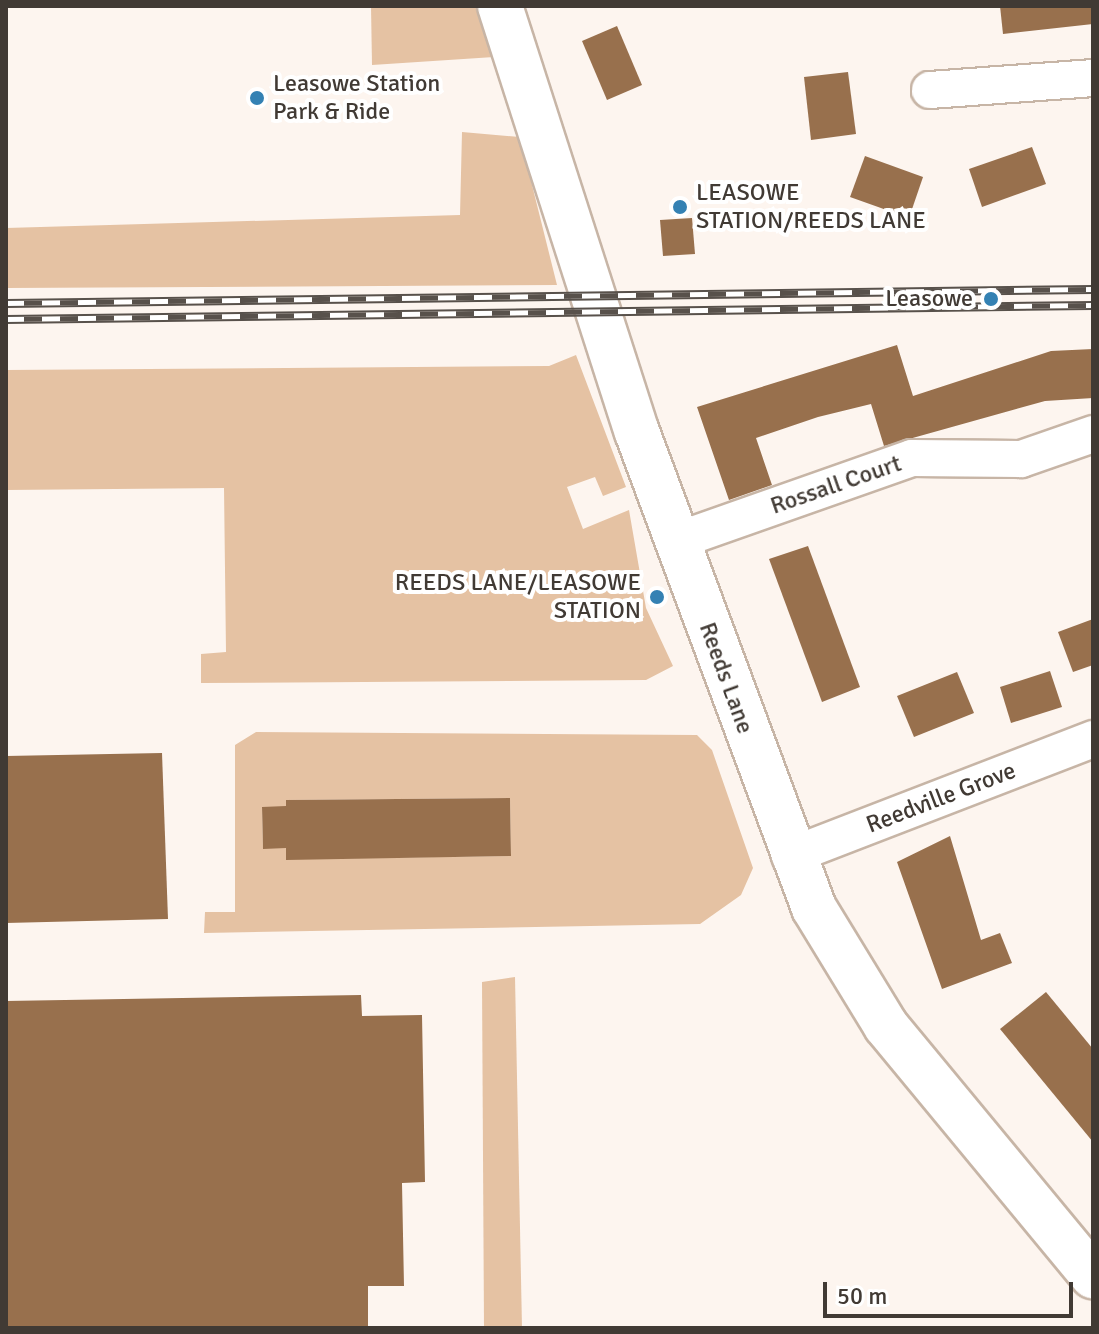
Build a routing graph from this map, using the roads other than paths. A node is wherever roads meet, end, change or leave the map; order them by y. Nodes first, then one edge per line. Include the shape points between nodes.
1 (500, 6) edge
2 (1093, 78) edge
3 (930, 90) dead end
4 (1093, 434) edge
5 (676, 541) junction
6 (1093, 739) edge
7 (790, 856) junction
8 (1093, 1276) edge

1 - 5 street, Reeds Lane
2 - 3 street
4 - 5 street, Rossall Court via 1021,459 912,458
5 - 7 street, Reeds Lane
6 - 7 street, Reedville Grove
7 - 8 street, Reeds Lane via 886,1026

